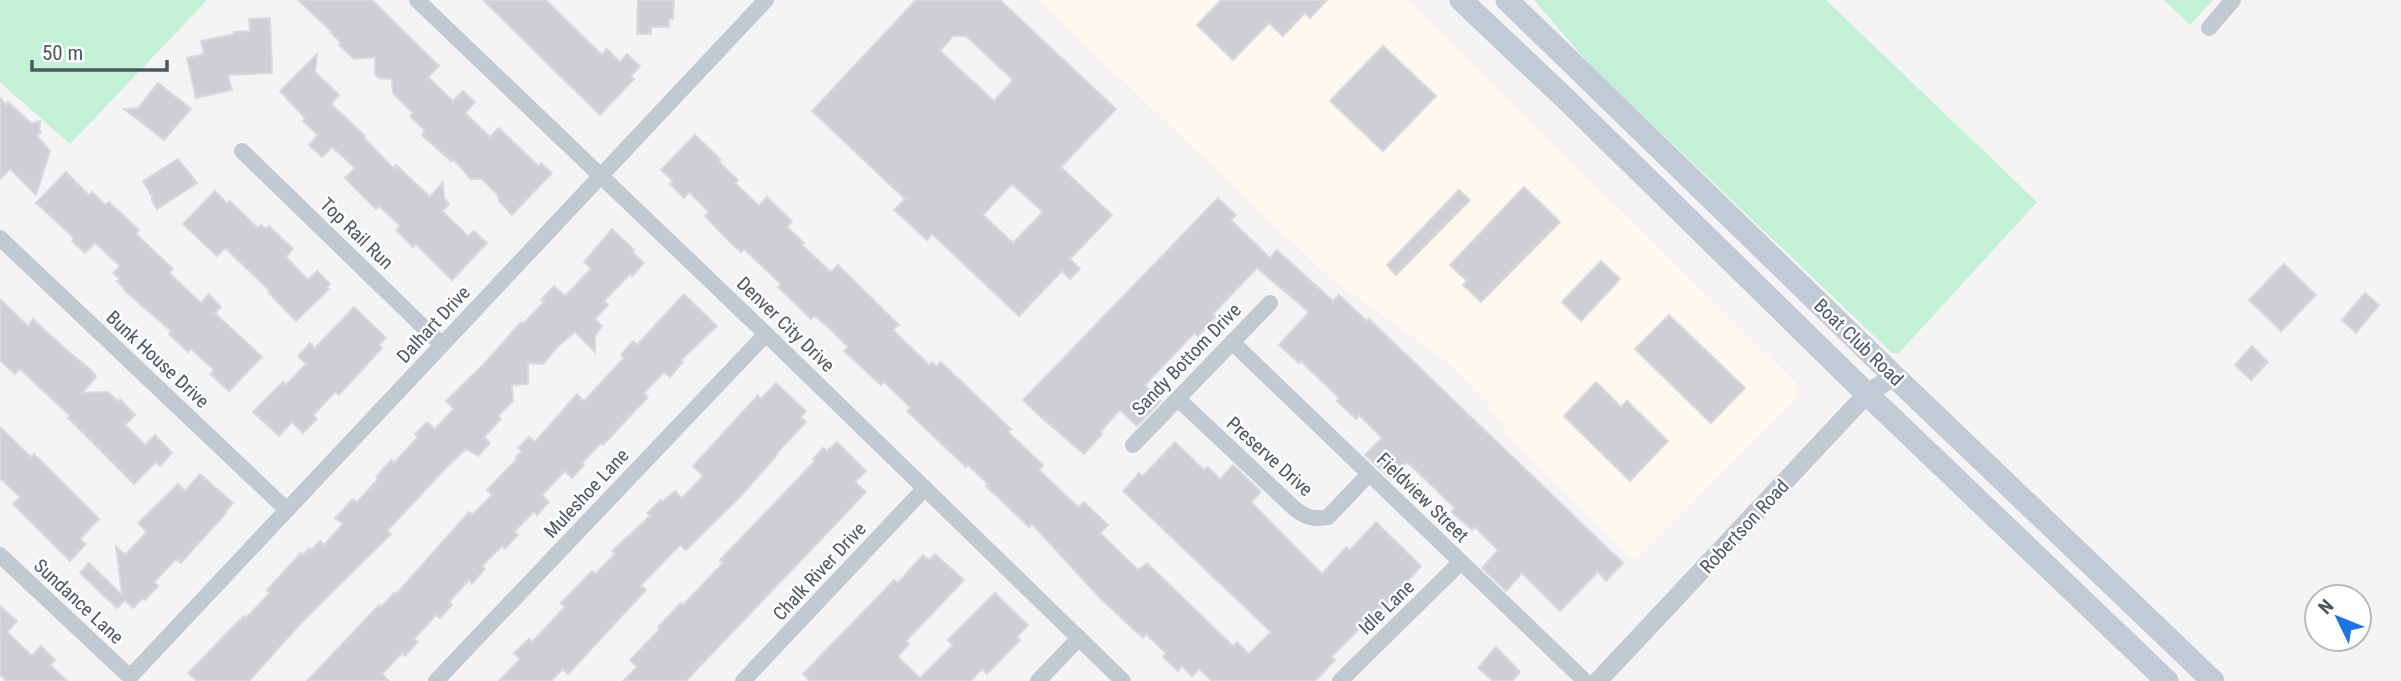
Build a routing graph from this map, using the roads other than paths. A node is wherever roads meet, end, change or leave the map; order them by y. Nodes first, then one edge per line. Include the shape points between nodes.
1 (417, 0) edge
2 (766, 0) edge
3 (1461, 0) edge
4 (1507, 0) edge
5 (2233, 0) edge
6 (2210, 28) dead end
7 (242, 151) dead end
8 (600, 177) junction
9 (0, 238) edge
10 (1270, 303) dead end
11 (766, 334) junction
12 (1232, 342) junction
13 (442, 345) junction
14 (1894, 376) junction
15 (1867, 394) junction
16 (1178, 399) junction
17 (1133, 445) dead end
18 (1370, 474) junction
19 (925, 488) junction
20 (287, 510) junction
21 (0, 555) edge
22 (1461, 562) junction
23 (1079, 638) junction
24 (130, 677) joint
25 (436, 681) edge
26 (743, 681) edge
27 (1038, 681) edge
28 (1124, 681) edge
29 (1340, 681) edge
30 (1585, 681) edge
31 (1598, 681) edge
32 (2167, 681) edge
33 (2213, 681) edge

1 - 8 street, Denver City Drive
2 - 8 street, Dalhart Drive
3 - 15 main road, Boat Club Road
4 - 14 main road, Boat Club Road
5 - 6 street
7 - 13 street, Top Rail Run
8 - 11 street, Denver City Drive
8 - 13 street, Dalhart Drive
9 - 20 street, Bunk House Drive
10 - 12 street, Sandy Bottom Drive
11 - 19 street, Denver City Drive
11 - 25 street, Muleshoe Lane
12 - 16 street, Sandy Bottom Drive
12 - 18 street, Fieldview Street
13 - 20 street, Dalhart Drive
14 - 15 street, Robertson Road
14 - 33 main road, Boat Club Road
15 - 31 street, Robertson Road
15 - 32 main road, Boat Club Road
16 - 17 street, Sandy Bottom Drive
16 - 18 street, Preserve Drive via 1307,517 1328,517
18 - 22 street, Fieldview Street
19 - 23 street, Denver City Drive
19 - 26 street, Chalk River Drive
20 - 24 street, Dalhart Drive
21 - 24 street, Sundance Lane
22 - 29 street, Idle Lane
22 - 30 street, Fieldview Street
23 - 27 street
23 - 28 street, Denver City Drive

